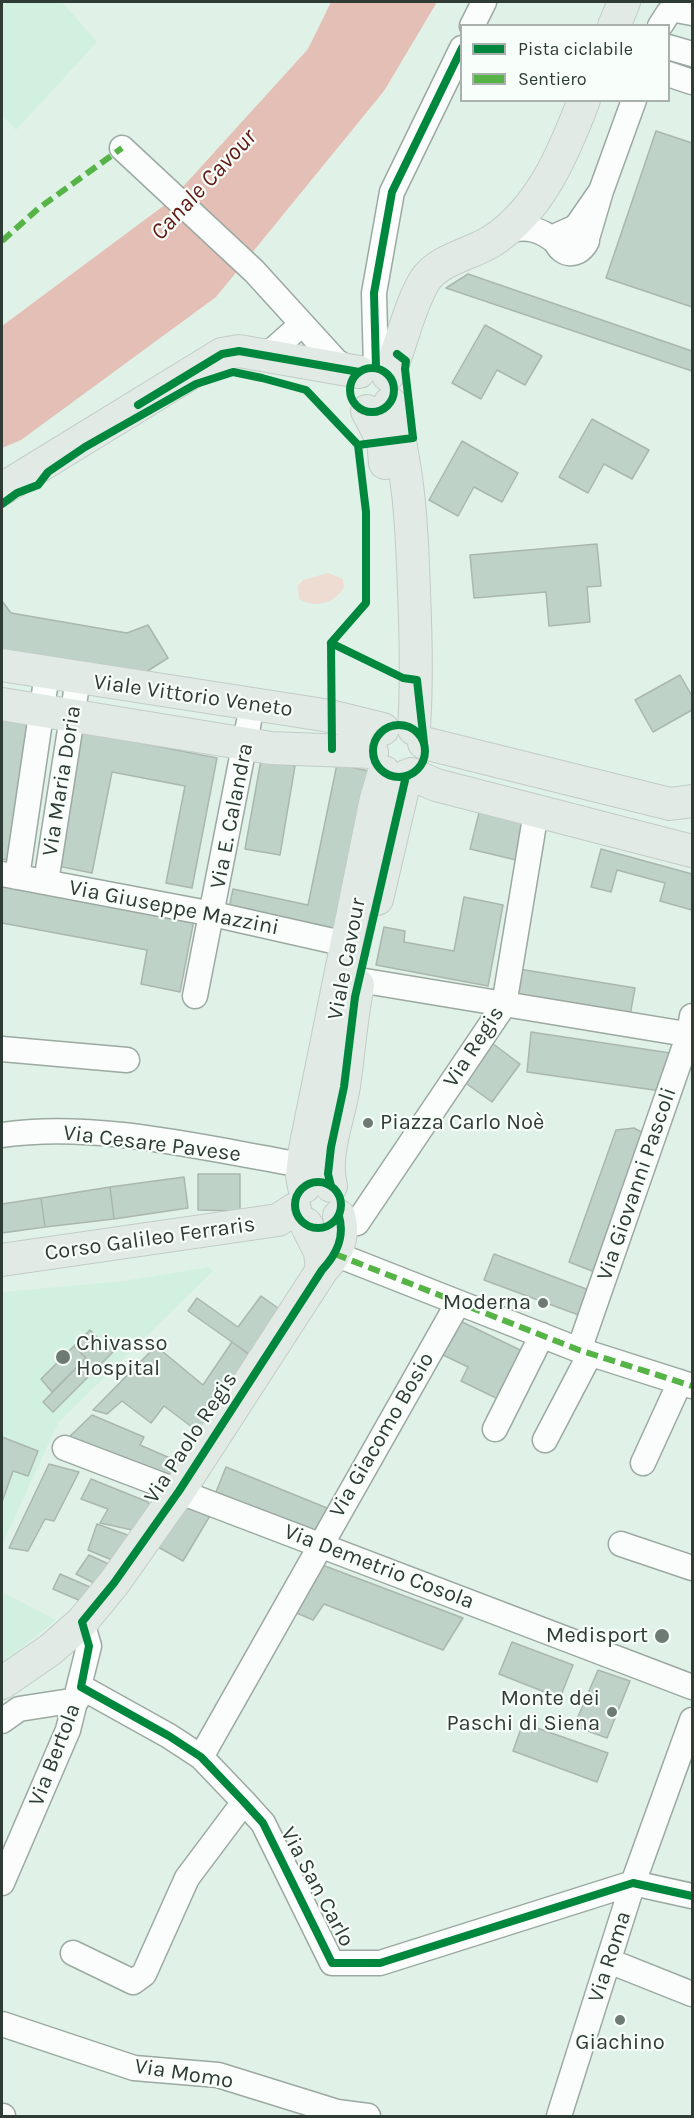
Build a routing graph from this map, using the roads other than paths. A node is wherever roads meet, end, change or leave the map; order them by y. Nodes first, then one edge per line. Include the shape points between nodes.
1 (484, 2) edge
2 (624, 2) edge
3 (693, 13) edge
4 (473, 24) edge
5 (616, 24) edge
6 (660, 24) edge
7 (670, 47) edge
8 (460, 52) edge
9 (693, 54) edge
10 (670, 74) edge
11 (693, 82) edge
12 (583, 102) edge
13 (633, 102) edge
14 (122, 148) dead end
15 (537, 196) junction
16 (506, 231) junction
17 (570, 234) junction
18 (287, 343) junction
19 (368, 385) junction
20 (2, 489) edge
21 (2, 665) edge
22 (47, 674) junction
23 (78, 679) junction
24 (2, 704) edge
25 (252, 706) junction
26 (42, 710) junction
27 (73, 716) junction
28 (246, 745) junction
29 (398, 750) junction
30 (693, 801) edge
31 (536, 812) junction
32 (693, 851) edge
33 (9, 876) edge
34 (46, 882) junction
35 (213, 914) junction
36 (346, 944) junction
37 (359, 980) junction
38 (195, 996) dead end
39 (504, 1005) junction
40 (691, 1028) edge
41 (2, 1049) edge
42 (127, 1060) dead end
43 (2, 1135) edge
44 (308, 1194) junction
45 (348, 1219) junction
46 (2, 1260) edge
47 (329, 1262) junction
48 (458, 1303) junction
49 (542, 1335) junction
50 (585, 1352) junction
51 (686, 1384) edge
52 (495, 1429) dead end
53 (545, 1440) dead end
54 (65, 1448) dead end
55 (644, 1463) dead end
56 (179, 1491) junction
57 (319, 1544) junction
58 (621, 1544) dead end
59 (693, 1568) edge
60 (82, 1622) junction
61 (2, 1683) edge
62 (693, 1687) edge
63 (79, 1693) junction
64 (693, 1720) edge
65 (2, 1721) edge
66 (201, 1757) junction
67 (244, 1802) junction
68 (2, 1883) edge
69 (633, 1883) junction
70 (693, 1896) edge
71 (73, 1953) dead end
72 (609, 1960) junction
73 (693, 1995) edge
74 (2, 2024) edge
75 (368, 2116) edge
76 (560, 2116) edge

1 - 4 street
2 - 5 main road
3 - 6 street via 669,12
7 - 9 street
8 - 19 street via 392,192 374,293
10 - 11 street
12 - 15 main road via 572,132
13 - 17 street via 601,191
14 - 18 street via 254,271
15 - 16 main road
15 - 17 street via 543,219 552,228
16 - 17 street via 528,228 547,234
16 - 19 main road via 439,267 426,279
18 - 19 main road
18 - 20 main road via 222,354
19 - 29 main road, Viale Cavour via 402,439 413,539 417,680
21 - 22 main road, Viale Vittorio Veneto
22 - 23 main road, Viale Vittorio Veneto
22 - 26 street, Via Maria Doria
23 - 25 main road, Viale Vittorio Veneto
23 - 27 street, Via Maria Doria
24 - 26 main road, Viale Vittorio Veneto
25 - 28 street, Via E. Calandra
25 - 29 main road, Viale Vittorio Veneto via 330,716
26 - 27 main road, Viale Vittorio Veneto
26 - 33 street, Via Maria Doria
27 - 28 main road, Viale Vittorio Veneto
27 - 34 street, Via Maria Doria
28 - 29 main road, Viale Vittorio Veneto
28 - 35 street, Via E. Calandra
29 - 30 main road, Viale Vittorio Veneto via 670,804
29 - 31 main road, Viale Vittorio Veneto via 436,785
29 - 36 main road, Viale Cavour via 376,799
29 - 37 main road, Viale Cavour
31 - 32 main road, Viale Vittorio Veneto
31 - 39 street, Via Regis
33 - 34 street, Via Giuseppe Mazzini
34 - 35 street, Via Giuseppe Mazzini
35 - 36 street, Via Giuseppe Mazzini
35 - 38 street, Via E. Calandra
36 - 44 main road, Viale Cavour
37 - 39 street
37 - 44 main road, Viale Cavour via 328,1174
39 - 40 street
39 - 45 street, Via Regis
40 - 50 street, Via Giovanni Pascoli
41 - 42 street
43 - 44 street, Via Cesare Pavese via 38,1130 135,1138
44 - 45 main road via 320,1228
44 - 46 main road, Corso Galileo Ferraris via 278,1220
44 - 47 main road via 320,1252
45 - 47 main road
47 - 48 street
47 - 56 main road, Via Paolo Regis
48 - 49 street
48 - 57 street, Via Giacomo Bosio
49 - 50 street
49 - 52 street
50 - 51 street
50 - 53 street, Via Giovanni Pascoli
51 - 55 street
54 - 56 street, Via Demetrio Cosola
56 - 57 street, Via Demetrio Cosola
56 - 60 main road, Via Paolo Regis
57 - 62 street, Via Demetrio Cosola
57 - 66 street, Via Giacomo Bosio
58 - 59 street
60 - 61 main road, Via Paolo Regis
60 - 63 street, Via Bertola via 90,1646
63 - 65 street via 19,1709
63 - 66 street, Via San Carlo via 169,1736
63 - 68 street, Via Bertola via 68,1730
64 - 69 street, Via Roma
66 - 67 street, Via San Carlo
67 - 69 street, Via San Carlo via 263,1823 332,1963 380,1963
67 - 71 street via 188,1878 144,1974 133,1982
69 - 70 street
69 - 72 street, Via Roma
72 - 73 street
72 - 76 street, Via Roma
74 - 75 street, Via Momo via 134,2068 218,2075 337,2112

